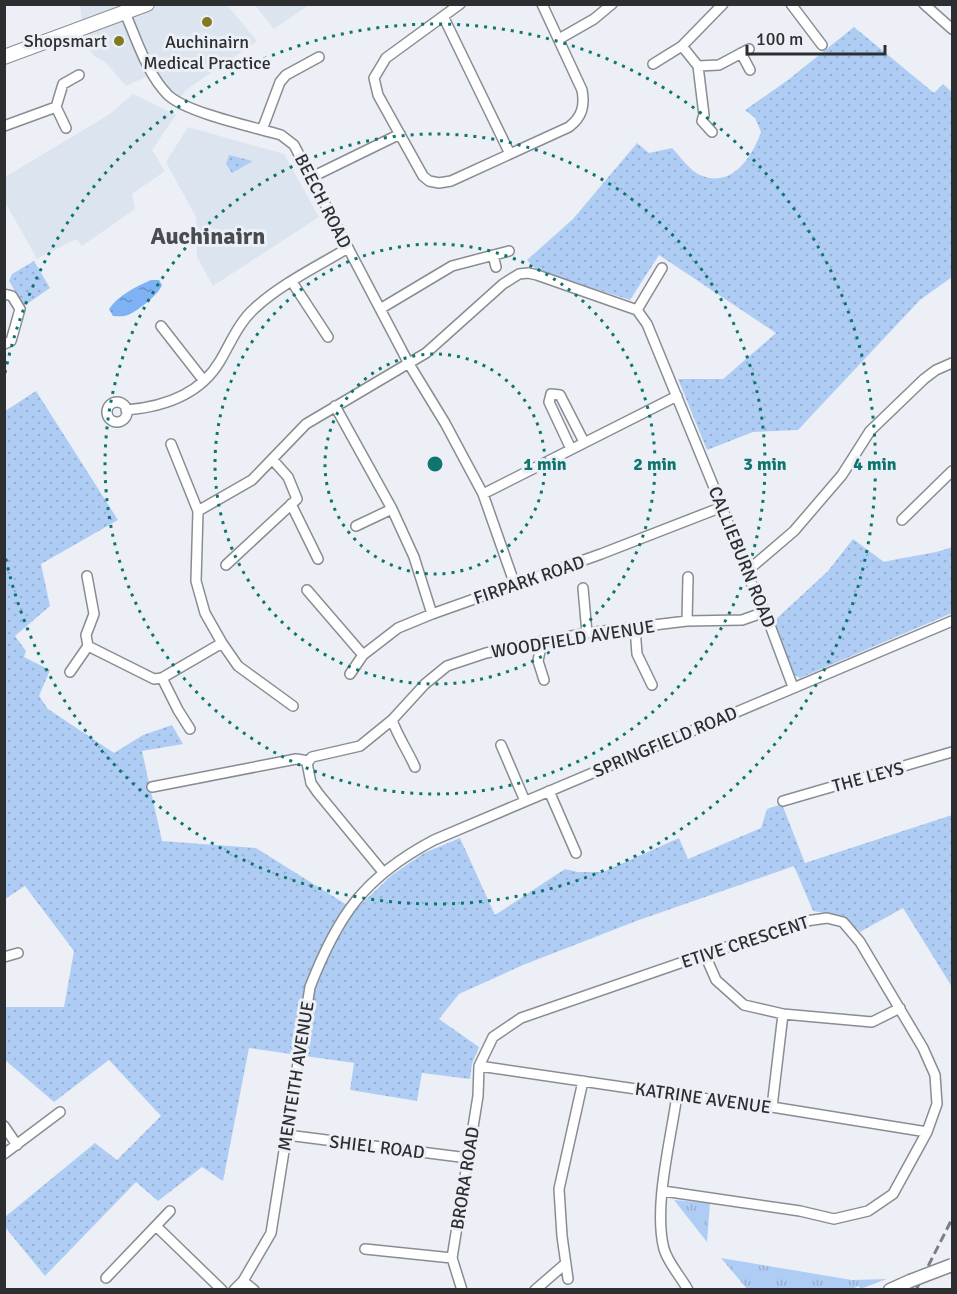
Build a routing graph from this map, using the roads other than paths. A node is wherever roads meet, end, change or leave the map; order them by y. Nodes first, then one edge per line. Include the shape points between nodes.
1 (147, 4) edge
2 (460, 4) edge
3 (542, 4) edge
4 (612, 4) edge
5 (723, 4) edge
6 (791, 4) edge
7 (924, 4) edge
8 (125, 14) junction
9 (444, 18) junction
10 (952, 29) edge
11 (559, 39) junction
12 (822, 45) dead end
13 (682, 46) junction
14 (4, 57) edge
15 (319, 57) dead end
16 (653, 64) dead end
17 (698, 66) junction
18 (750, 70) dead end
19 (78, 75) dead end
20 (56, 107) junction
21 (4, 126) edge
22 (66, 128) dead end
23 (262, 130) junction
24 (712, 132) dead end
25 (400, 134) junction
26 (510, 154) junction
27 (312, 177) junction
28 (348, 248) junction
29 (509, 251) dead end
30 (493, 255) junction
31 (496, 267) dead end
32 (662, 268) dead end
33 (292, 282) junction
34 (4, 294) edge
35 (380, 309) junction
36 (637, 310) junction
37 (161, 326) dead end
38 (328, 337) dead end
39 (4, 344) edge
40 (952, 363) edge
41 (409, 364) junction
42 (204, 381) junction
43 (677, 396) junction
44 (335, 406) junction
45 (126, 410) dead end
46 (584, 442) junction
47 (171, 444) dead end
48 (572, 449) junction
49 (272, 459) junction
50 (952, 471) edge
51 (483, 494) junction
52 (291, 504) junction
53 (722, 507) junction
54 (392, 509) junction
55 (198, 512) junction
56 (902, 520) dead end
57 (356, 526) dead end
58 (318, 559) dead end
59 (226, 565) dead end
60 (746, 572) junction
61 (87, 576) dead end
62 (688, 577) dead end
63 (514, 585) junction
64 (583, 588) dead end
65 (307, 590) dead end
66 (765, 612) junction
67 (432, 614) junction
68 (687, 621) junction
69 (952, 621) edge
70 (635, 628) junction
71 (587, 633) junction
72 (542, 641) junction
73 (222, 643) junction
74 (88, 646) junction
75 (363, 655) junction
76 (70, 672) dead end
77 (350, 674) dead end
78 (162, 678) junction
79 (544, 680) dead end
80 (652, 685) dead end
81 (793, 687) junction
82 (293, 706) dead end
83 (392, 720) junction
84 (190, 729) dead end
85 (501, 745) dead end
86 (952, 752) edge
87 (309, 765) junction
88 (415, 767) dead end
89 (152, 787) dead end
90 (549, 791) junction
91 (525, 801) junction
92 (783, 801) dead end
93 (576, 853) dead end
94 (382, 872) junction
95 (18, 953) dead end
96 (705, 955) junction
97 (4, 957) edge
98 (900, 1008) junction
99 (783, 1014) junction
100 (478, 1066) junction
101 (583, 1081) junction
102 (678, 1095) junction
103 (772, 1107) junction
104 (60, 1112) dead end
105 (4, 1126) edge
106 (927, 1132) junction
107 (287, 1135) junction
108 (17, 1145) junction
109 (4, 1154) edge
110 (468, 1158) junction
111 (663, 1191) junction
112 (170, 1211) dead end
113 (156, 1226) junction
114 (365, 1249) dead end
115 (452, 1258) junction
116 (565, 1264) junction
117 (952, 1265) edge
118 (106, 1278) dead end
119 (568, 1279) dead end
120 (243, 1281) junction
121 (222, 1290) edge
122 (234, 1290) edge
123 (254, 1290) edge
124 (462, 1290) edge
125 (534, 1290) edge
126 (688, 1290) edge
127 (890, 1290) edge

1 - 8 main road
2 - 9 street
3 - 11 street
4 - 11 street
5 - 13 street
6 - 12 street
7 - 10 street
8 - 14 main road
8 - 23 street, BEECH ROAD via 148,64 170,97 187,107
9 - 25 street via 386,58 374,78 378,95
9 - 26 street
11 - 26 street via 582,90 582,112 569,127
13 - 16 street
13 - 17 street
15 - 23 street via 280,82
17 - 18 street via 719,65 745,51
17 - 24 street via 702,121
19 - 20 street via 63,84
20 - 21 street
20 - 22 street
23 - 27 street, BEECH ROAD via 281,135 294,144
25 - 26 street via 423,176 439,183
25 - 27 street
27 - 28 street, BEECH ROAD
28 - 33 street
28 - 35 street, BEECH ROAD
29 - 30 street
30 - 31 street
30 - 35 street via 452,266
32 - 36 street
33 - 38 street
33 - 42 street via 276,291 241,323
34 - 39 street via 12,296 20,309 11,340
35 - 41 street, BEECH ROAD
36 - 41 street via 537,275 519,274
36 - 43 street, CALLIEBURN ROAD via 647,324
37 - 42 street
40 - 60 street via 924,379 870,431 842,475 794,531
41 - 44 street
41 - 51 street, BEECH ROAD
42 - 45 street via 158,406
43 - 46 street
43 - 53 street, CALLIEBURN ROAD
44 - 49 street via 306,424
44 - 54 street
46 - 48 street
46 - 48 street via 560,395 551,394 549,402
47 - 55 street
48 - 51 street
49 - 52 street via 288,477 297,499
49 - 55 street via 252,480
50 - 56 street
51 - 63 street, BEECH ROAD
52 - 58 street
52 - 59 street
53 - 60 street, CALLIEBURN ROAD
53 - 63 street, FIRPARK ROAD
54 - 57 street
54 - 67 street via 414,557
55 - 73 street via 196,581 205,613
60 - 66 street, CALLIEBURN ROAD
61 - 74 street via 94,614 87,635
62 - 68 street
63 - 67 street, FIRPARK ROAD
64 - 71 street
65 - 75 street
66 - 68 street, WOODFIELD AVENUE via 742,620
66 - 81 street, CALLIEBURN ROAD
67 - 75 street, FIRPARK ROAD via 398,628
68 - 70 street, WOODFIELD AVENUE
69 - 81 street, SPRINGFIELD ROAD
70 - 71 street, WOODFIELD AVENUE
70 - 80 street via 637,654
71 - 72 street, WOODFIELD AVENUE
72 - 79 street via 538,661
72 - 83 street, WOODFIELD AVENUE via 447,666
73 - 78 street
73 - 82 street via 238,666
74 - 76 street
74 - 78 street via 153,679
75 - 77 street, FIRPARK ROAD
78 - 84 street
81 - 90 street, SPRINGFIELD ROAD
83 - 87 street, WOODFIELD AVENUE via 360,746 312,757
83 - 88 street
85 - 91 street
86 - 92 street, THE LEYS
87 - 89 street, WOODFIELD AVENUE via 296,759
87 - 94 street via 311,783
90 - 91 street, SPRINGFIELD ROAD
90 - 93 street
91 - 94 street, SPRINGFIELD ROAD via 434,840
94 - 107 street, MENTEITH AVENUE via 347,910 310,987
95 - 97 street
96 - 98 street, ETIVE CRESCENT via 799,922 827,918 843,922 860,942
96 - 99 street via 716,980 744,1005
96 - 100 street, ETIVE CRESCENT via 521,1018 493,1037
98 - 99 street via 872,1022
98 - 106 street, ETIVE CRESCENT via 935,1075 937,1104
99 - 103 street
100 - 101 street, KATRINE AVENUE
100 - 110 street, BRORA ROAD via 478,1096
101 - 102 street, KATRINE AVENUE
101 - 116 street via 559,1189
102 - 103 street, KATRINE AVENUE
102 - 111 street
103 - 106 street, KATRINE AVENUE
104 - 108 street
105 - 108 street
106 - 111 street, ETIVE CRESCENT via 893,1194 868,1212 834,1219
107 - 110 street, SHIEL ROAD
107 - 120 street, MENTEITH AVENUE via 271,1233
108 - 109 street
110 - 115 street, BRORA ROAD
111 - 126 street via 664,1251
112 - 113 street
113 - 118 street
113 - 121 street
114 - 115 street
115 - 124 street, BRORA ROAD
116 - 119 street
116 - 125 street
117 - 127 street, bridge
120 - 122 street, MENTEITH AVENUE
120 - 123 street

